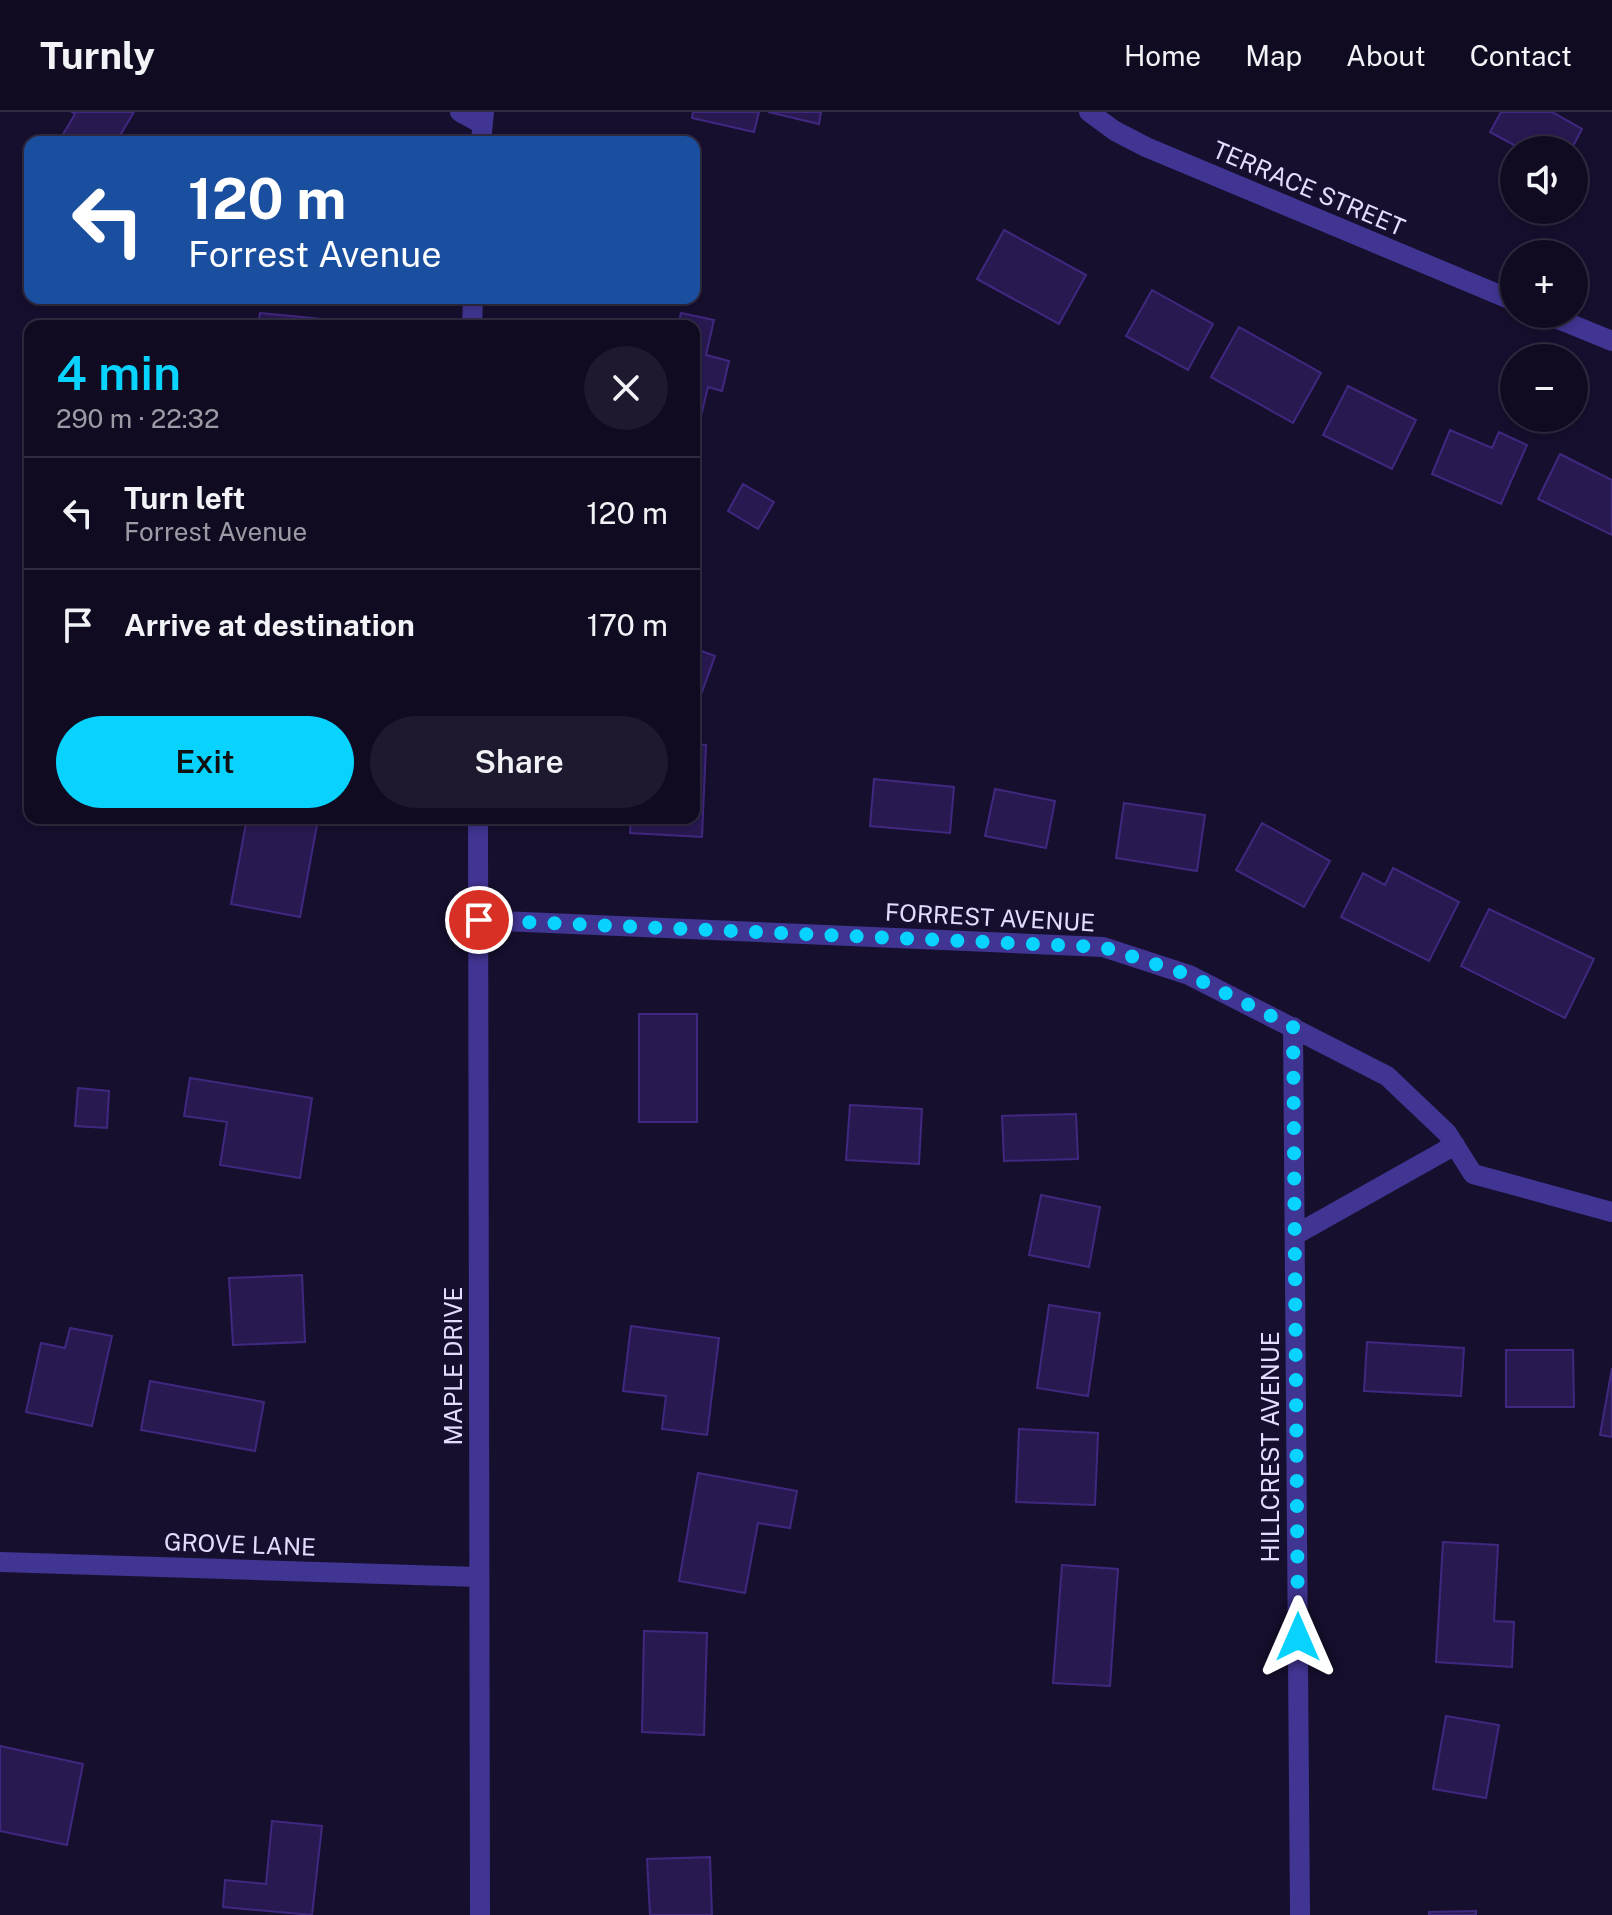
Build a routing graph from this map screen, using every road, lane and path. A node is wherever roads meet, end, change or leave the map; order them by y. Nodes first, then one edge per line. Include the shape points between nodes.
1 (460, 112) edge
2 (1089, 112) edge
3 (483, 126) edge
4 (1500, 295) edge
5 (1580, 328) edge
6 (1612, 341) edge
7 (478, 824) edge
8 (479, 920) junction
9 (1293, 1027) junction
10 (1455, 1145) junction
11 (1612, 1212) edge
12 (1295, 1235) junction
13 (0, 1562) edge
14 (479, 1577) junction
15 (480, 1915) edge
16 (1300, 1915) edge

1 - 3 street
2 - 4 street, TERRACE STREET via 1146,147
5 - 6 street
7 - 8 street, MAPLE DRIVE
8 - 9 street, FORREST AVENUE via 1103,947 1189,975
8 - 14 street, MAPLE DRIVE
9 - 10 street, FORREST AVENUE via 1387,1076
9 - 12 street, HILLCREST AVENUE
10 - 11 street, FORREST AVENUE via 1473,1174
10 - 12 street
12 - 16 street, HILLCREST AVENUE
13 - 14 street, GROVE LANE
14 - 15 street, MAPLE DRIVE

